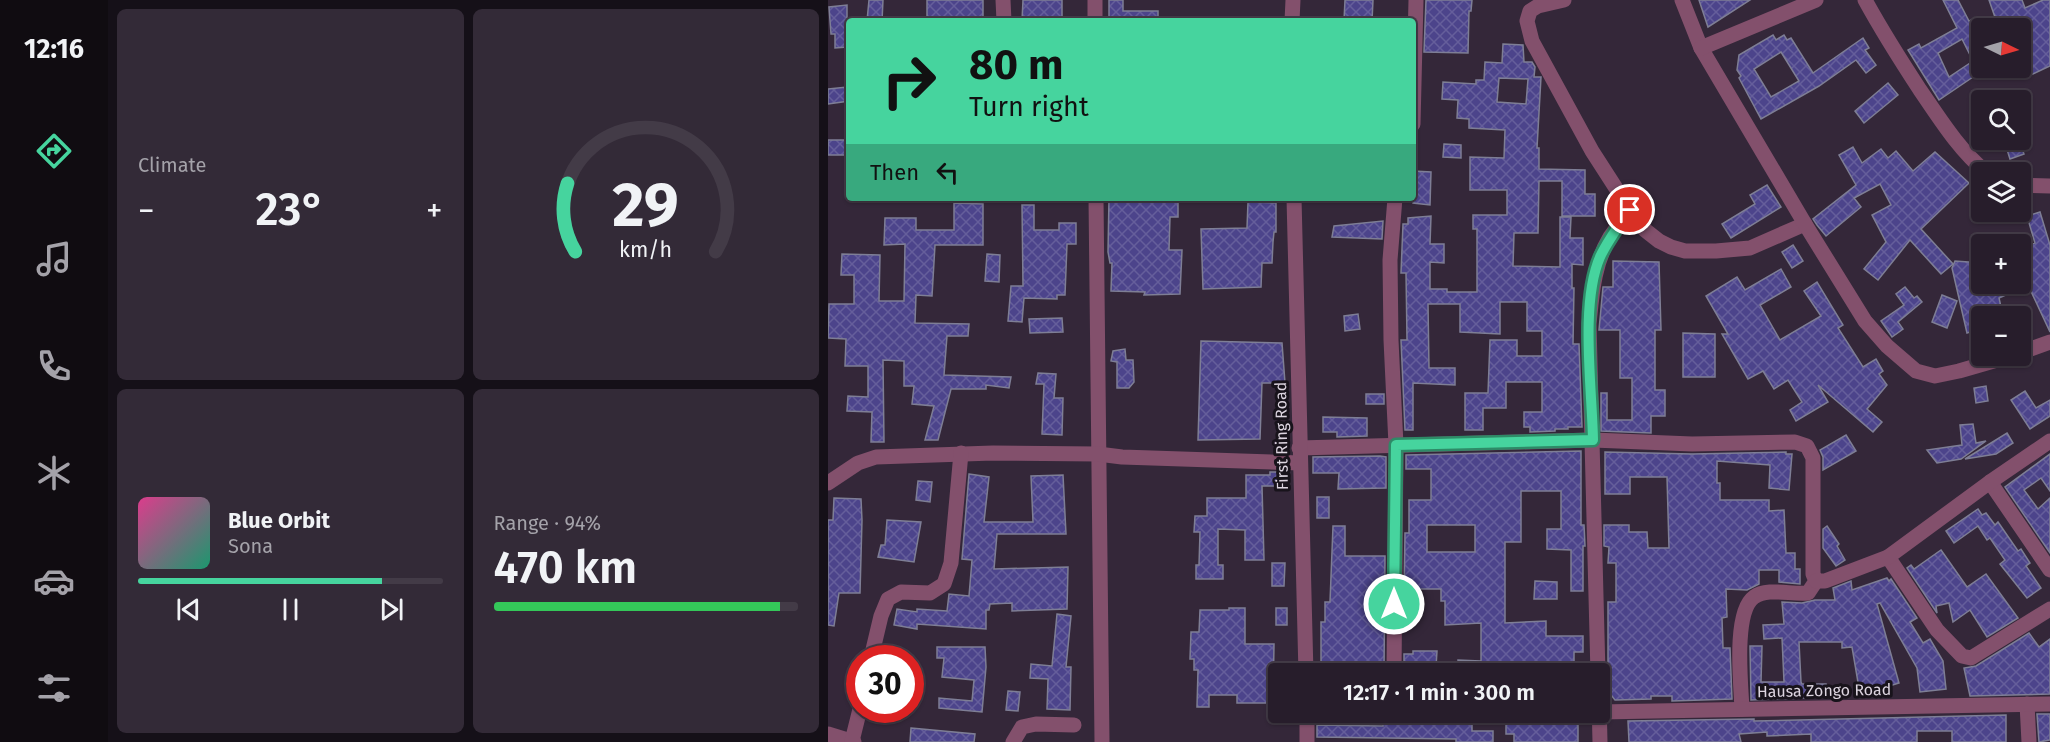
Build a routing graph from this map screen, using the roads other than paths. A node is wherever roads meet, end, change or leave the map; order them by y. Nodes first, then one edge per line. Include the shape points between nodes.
1 (1003, 0) edge
2 (1095, 0) edge
3 (1293, 0) edge
4 (1416, 0) edge
5 (1564, 0) edge
6 (1682, 0) edge
7 (1816, 0) edge
8 (1865, 0) edge
9 (1004, 18) edge
10 (1095, 18) edge
11 (1292, 18) edge
12 (1416, 18) edge
13 (1701, 48) junction
14 (1974, 162) edge
15 (2031, 185) edge
16 (2050, 186) edge
17 (1096, 201) edge
18 (1294, 201) edge
19 (1395, 201) edge
20 (1630, 210) junction
21 (1805, 224) junction
22 (2050, 342) edge
23 (2031, 349) edge
24 (1976, 366) edge
25 (1593, 440) junction
26 (2050, 441) edge
27 (1396, 445) junction
28 (961, 453) junction
29 (1098, 454) junction
30 (1299, 456) junction
31 (1990, 482) junction
32 (828, 483) edge
33 (1888, 557) junction
34 (2050, 570) edge
35 (1816, 581) junction
36 (2050, 609) edge
37 (874, 645) edge
38 (1306, 663) edge
39 (1395, 663) edge
40 (1598, 663) edge
41 (2027, 704) junction
42 (2050, 704) edge
43 (1742, 710) junction
44 (1610, 712) edge
45 (857, 723) edge
46 (1307, 723) edge
47 (1599, 723) edge
48 (1074, 725) dead end
49 (828, 734) edge
50 (853, 742) edge
51 (1013, 742) edge
52 (1102, 742) edge
53 (1307, 742) edge
54 (1599, 742) edge
55 (2029, 742) edge

1 - 9 street
2 - 10 street
3 - 11 street
4 - 12 street
5 - 20 street via 1530,11 1527,21 1532,41 1592,151
6 - 13 street
7 - 13 street
8 - 14 street via 1884,36
13 - 21 street
15 - 16 street
17 - 29 street
18 - 30 street, First Ring Road
19 - 27 street via 1390,260
20 - 21 street via 1659,241 1684,251 1750,248
20 - 25 street via 1599,259 1592,289 1589,324
21 - 24 street via 1865,321 1916,371 1935,376
22 - 23 street
25 - 27 street
25 - 35 street via 1692,444 1795,442 1807,446 1813,458 1812,549
25 - 40 street
26 - 31 street
27 - 30 street
27 - 39 street
28 - 29 street
28 - 32 street via 876,457 858,462
28 - 37 street via 951,563 944,584 930,593 901,592 888,599
29 - 30 street
29 - 52 street
30 - 38 street, First Ring Road
31 - 33 street
31 - 34 street
33 - 35 street
33 - 36 street via 1937,630 1962,656 1971,658
35 - 43 street via 1808,593 1766,593 1754,597 1746,606 1742,623
41 - 42 street, Hausa Zongo Road
41 - 43 street, Hausa Zongo Road
41 - 55 street
43 - 44 street, Hausa Zongo Road
45 - 50 street
46 - 53 street
47 - 54 street
48 - 51 street via 1022,727
49 - 50 street

